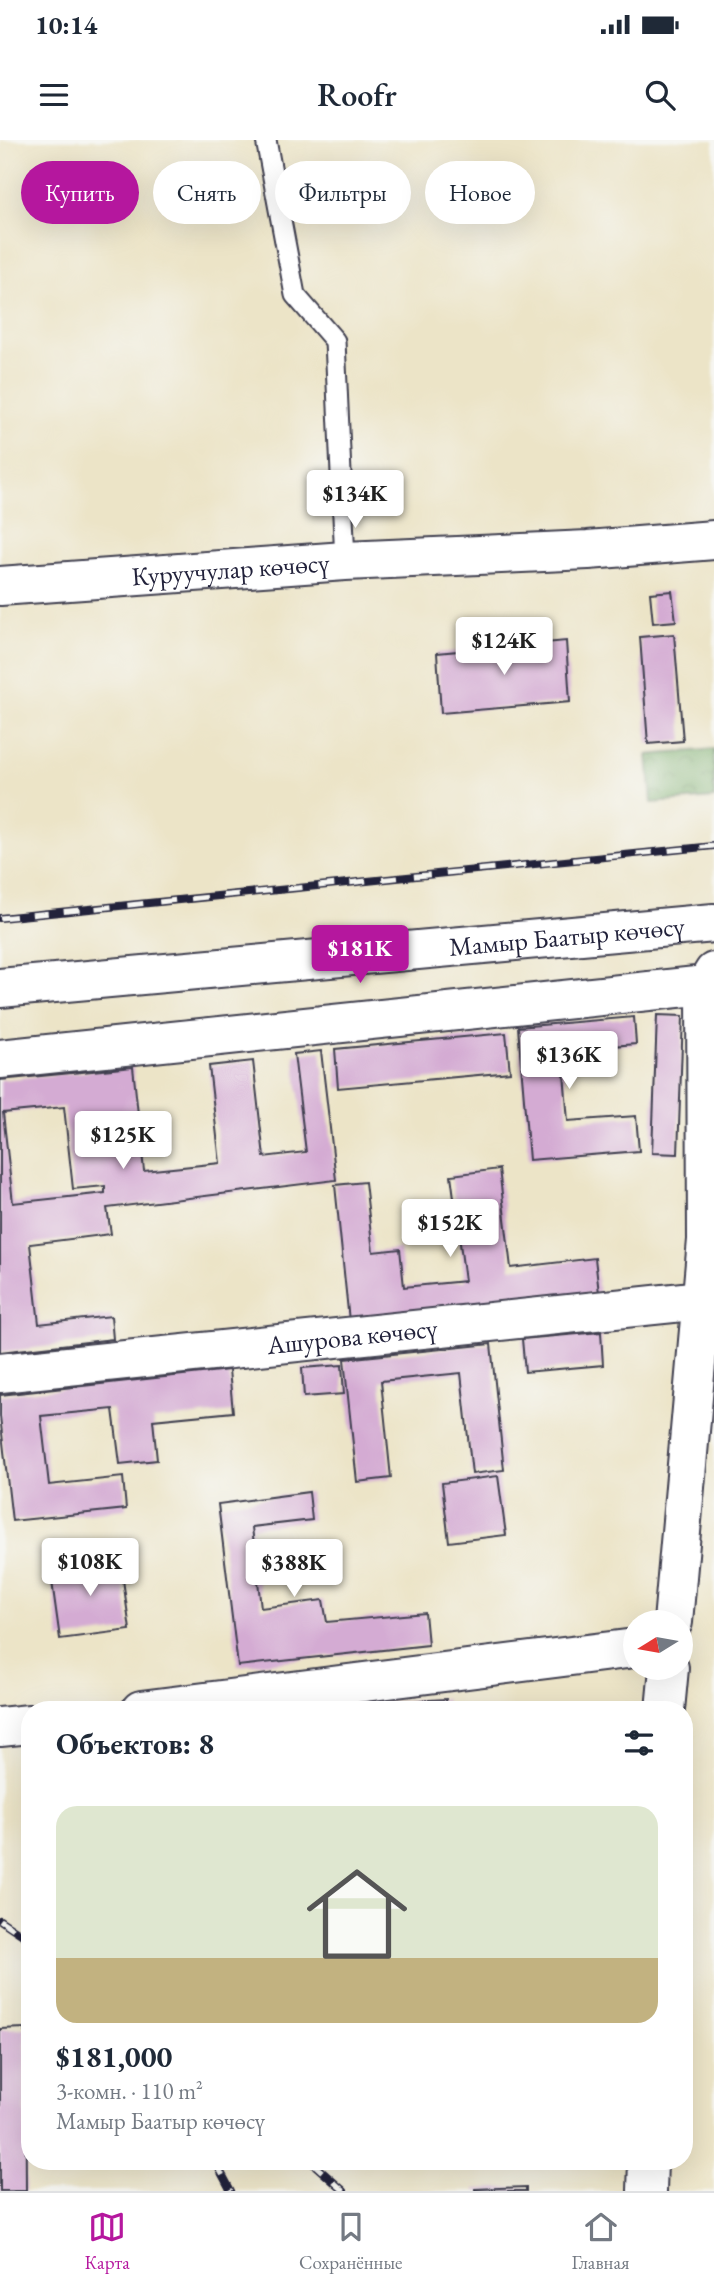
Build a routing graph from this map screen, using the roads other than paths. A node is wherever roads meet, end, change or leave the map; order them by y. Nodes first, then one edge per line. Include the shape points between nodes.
1 (266, 140) edge
2 (714, 540) edge
3 (345, 561) junction
4 (0, 586) edge
5 (714, 923) edge
6 (710, 979) edge
7 (0, 988) edge
8 (0, 1059) edge
9 (702, 1300) junction
10 (0, 1373) edge
11 (674, 1610) edge
12 (623, 1650) edge
13 (668, 1680) edge
14 (213, 1701) edge
15 (666, 1701) edge
16 (21, 1725) edge
17 (0, 1727) edge
18 (648, 2170) edge
19 (647, 2191) edge

1 - 3 lane via 295,295 335,341
2 - 3 street, Куруучулар көчөсү
3 - 4 street, Куруучулар көчөсү
5 - 7 street, Мамыр Баатыр көчөсү
6 - 8 street
6 - 9 street via 707,1240
9 - 10 street, Ашурова көчөсү
9 - 11 street
12 - 14 street
13 - 15 street
16 - 17 street
18 - 19 street

